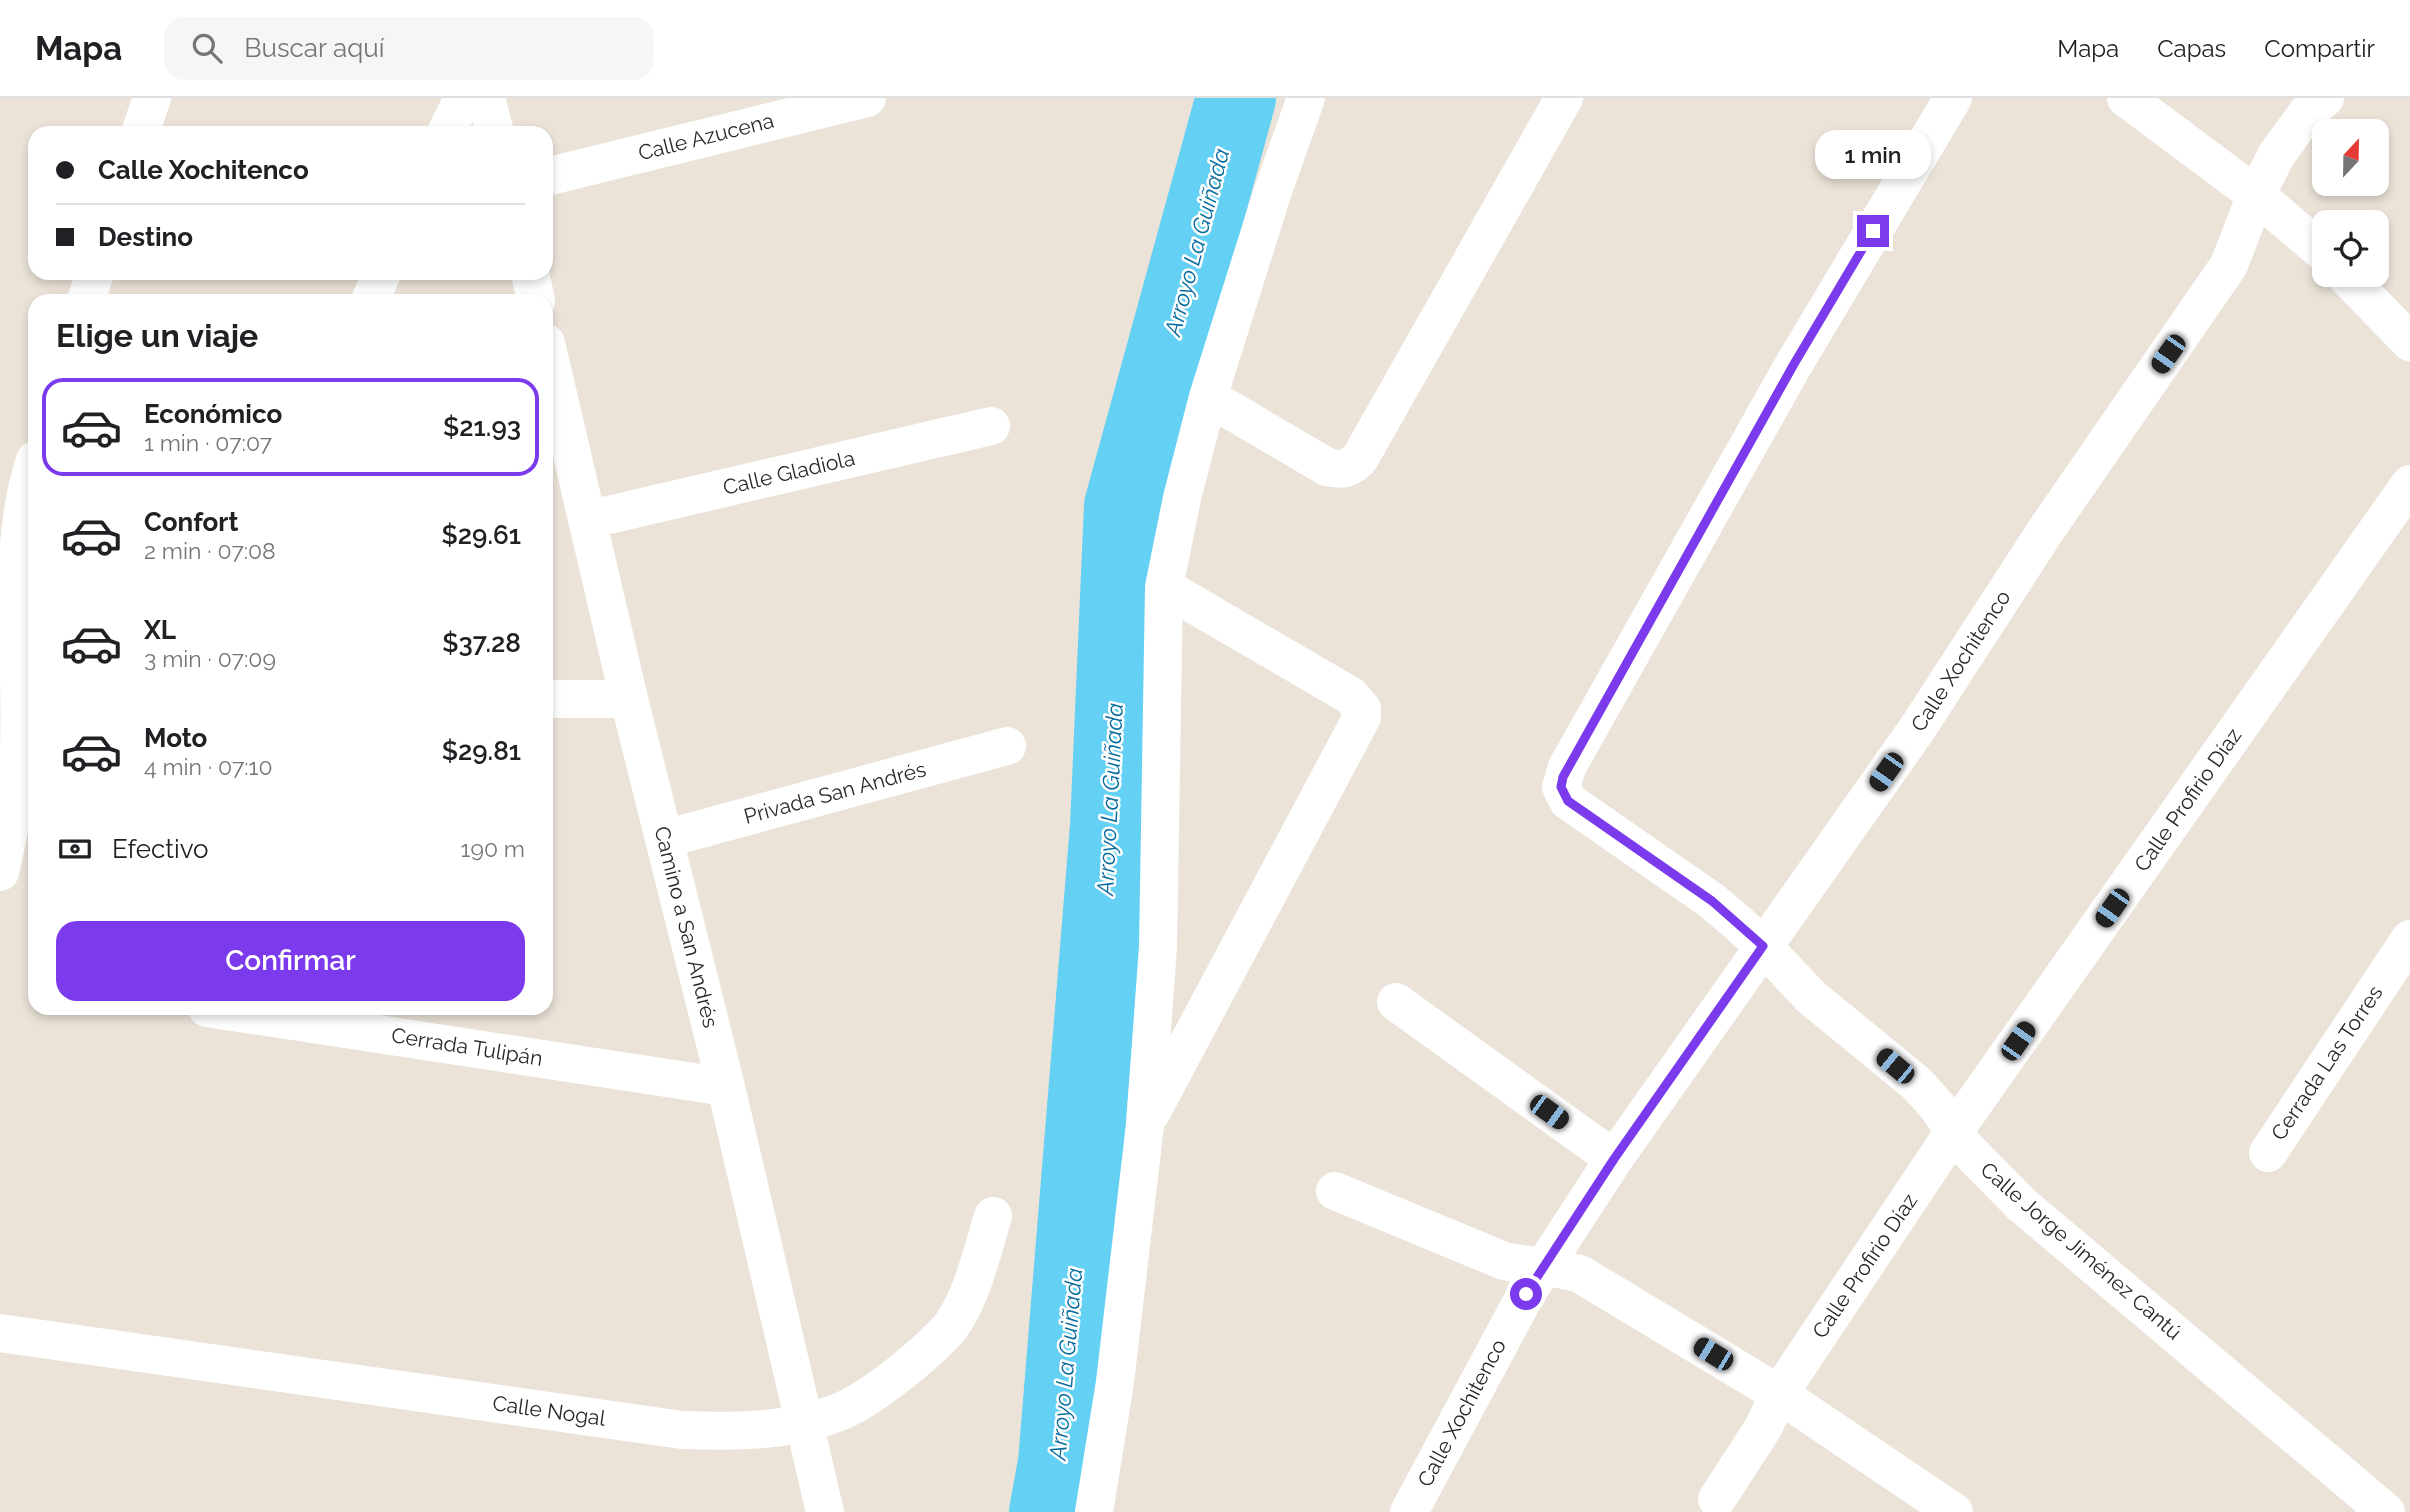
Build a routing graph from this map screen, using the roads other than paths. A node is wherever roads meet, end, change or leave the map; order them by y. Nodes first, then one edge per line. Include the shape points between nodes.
1 (152, 98) edge
2 (463, 98) edge
3 (486, 98) edge
4 (866, 98) edge
5 (1306, 98) edge
6 (1564, 98) edge
7 (1953, 98) edge
8 (2126, 98) edge
9 (2309, 103) edge
10 (142, 126) edge
11 (449, 126) edge
12 (493, 126) edge
13 (553, 175) edge
14 (2256, 195) junction
15 (2312, 243) edge
16 (2357, 287) edge
17 (2410, 342) edge
18 (553, 379) edge
19 (1208, 397) junction
20 (991, 426) dead end
21 (28, 483) edge
22 (2410, 484) edge
23 (587, 520) junction
24 (1164, 587) junction
25 (553, 699) edge
26 (629, 699) junction
27 (1007, 747) dead end
28 (664, 839) junction
29 (0, 872) edge
30 (2410, 939) edge
31 (1763, 946) junction
32 (1396, 1002) dead end
33 (254, 1015) edge
34 (726, 1087) junction
35 (1145, 1125) junction
36 (1955, 1130) junction
37 (2268, 1153) dead end
38 (1614, 1159) junction
39 (1335, 1191) dead end
40 (993, 1216) dead end
41 (1544, 1266) junction
42 (0, 1333) edge
43 (1779, 1394) junction
44 (805, 1422) junction
45 (1717, 1499) dead end
46 (1951, 1511) edge
47 (825, 1512) edge
48 (1094, 1512) edge
49 (1409, 1512) edge
50 (2386, 1512) edge

1 - 10 street
2 - 11 street
3 - 12 street
4 - 13 street, Calle Azucena
5 - 19 street
6 - 19 street via 1353,465 1347,469 1327,467
7 - 31 street, Calle Jorge Jiménez Cantú via 1794,364 1563,777 1561,787 1568,801 1712,901
8 - 14 street
9 - 14 street, Calle Xochitenco
14 - 15 street
14 - 31 street, Calle Xochitenco via 2229,265 2046,530 1917,729
16 - 17 street
18 - 23 street, Camino a San Andrés
19 - 24 street
20 - 23 street, Calle Gladiola
21 - 29 street via 18,577 19,747 9,837
22 - 36 street, Calle Profirio Díaz
23 - 26 street, Camino a San Andrés
24 - 35 street via 1158,947
24 - 35 street via 1351,696 1362,709 1362,717
25 - 26 street
26 - 28 street, Camino a San Andrés
27 - 28 street, Privada San Andrés
28 - 34 street, Camino a San Andrés
30 - 37 street, Cerrada Las Torres
31 - 36 street, Calle Jorge Jiménez Cantú via 1811,997 1916,1083
31 - 38 street, Calle Xochitenco
32 - 38 street
33 - 34 street, Cerrada Tulipán
34 - 44 street, Camino a San Andrés
35 - 48 street via 1115,1382
36 - 43 street, Calle Profirio Díaz
36 - 50 street, Calle Jorge Jiménez Cantú via 1964,1146 2021,1204
38 - 41 street, Calle Xochitenco
39 - 41 street via 1504,1261
40 - 44 street, Calle Nogal via 969,1290 950,1326 881,1387 846,1409
41 - 43 street via 1580,1274
41 - 49 street, Calle Xochitenco
42 - 44 street, Calle Nogal via 682,1430 740,1432
43 - 45 street, Calle Profirio Díaz via 1763,1429
43 - 46 street
44 - 47 street, Camino a San Andrés

